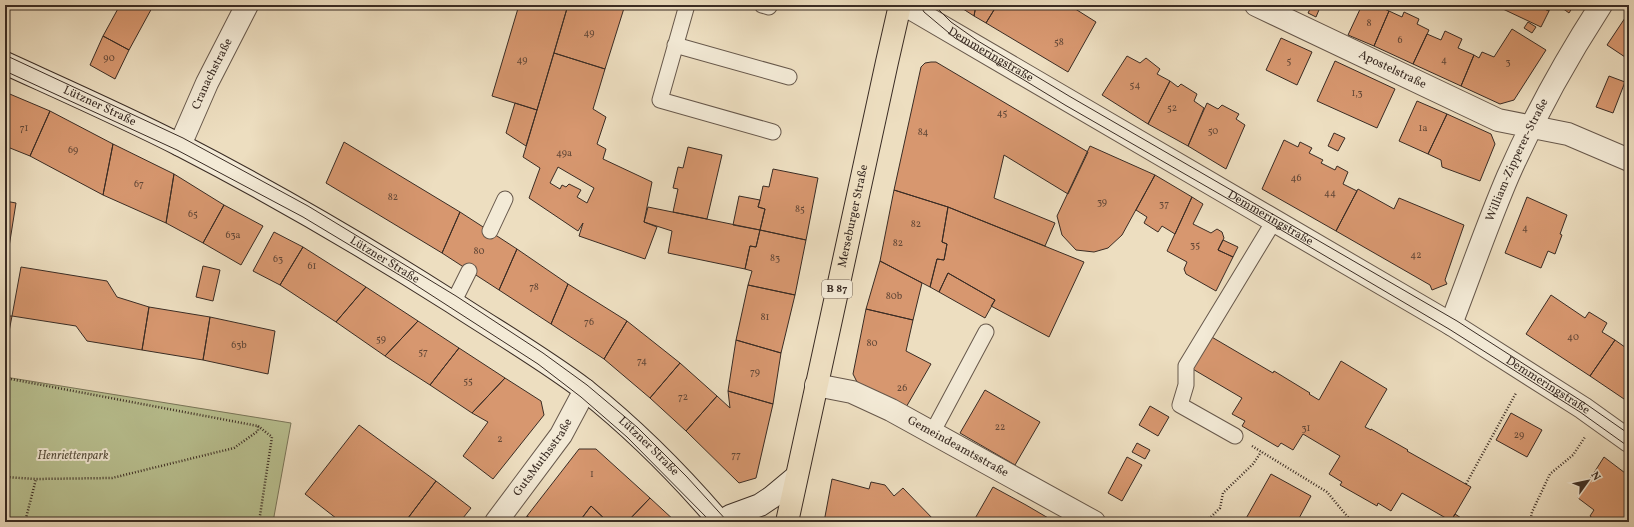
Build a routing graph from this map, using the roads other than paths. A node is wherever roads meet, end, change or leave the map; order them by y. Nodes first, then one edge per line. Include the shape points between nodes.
1 (247, 5) edge
2 (687, 5) edge
3 (762, 5) edge
4 (770, 5) edge
5 (900, 5) edge
6 (905, 5) edge
7 (1256, 5) edge
8 (1601, 5) edge
9 (675, 46) junction
10 (5, 63) edge
11 (789, 77) dead end
12 (1531, 127) junction
13 (773, 132) dead end
14 (180, 145) junction
15 (1629, 160) edge
16 (505, 199) dead end
17 (1274, 221) junction
18 (490, 230) dead end
19 (469, 271) dead end
20 (453, 303) junction
21 (1452, 324) junction
22 (986, 332) dead end
23 (816, 385) junction
24 (585, 390) junction
25 (932, 433) junction
26 (1235, 436) road end
27 (1629, 441) edge
28 (796, 477) junction
29 (730, 520) edge
30 (496, 522) edge
31 (787, 522) edge
32 (1094, 522) edge

1 - 14 street, Cranachstraße via 207,83
2 - 9 lane
3 - 4 lane
5 - 23 main road, Merseburger Straße / B 87
6 - 17 street, Demmeringstraße
7 - 12 street, Apostelstraße via 1498,120
8 - 12 street, William-Zipperer-Straße
9 - 11 lane
9 - 13 lane via 660,100
10 - 14 street, Lützner Straße
12 - 15 street, Apostelstraße via 1568,134
12 - 21 street, William-Zipperer-Straße via 1508,177
14 - 20 street, Lützner Straße via 305,212
16 - 18 lane
17 - 21 street, Demmeringstraße
17 - 26 lane via 1186,366 1186,385 1180,405
19 - 20 lane
20 - 24 street, Lützner Straße
21 - 27 street, Demmeringstraße
22 - 25 lane
23 - 25 street, Gemeindeamtsstraße via 852,392
23 - 28 main road, Merseburger Straße / B 87
24 - 29 street, Lützner Straße via 633,431 700,498
24 - 30 street, GutsMuthsstraße via 561,435
25 - 32 street, Gemeindeamtsstraße
28 - 29 street via 760,504
28 - 31 main road, Merseburger Straße / B 87

